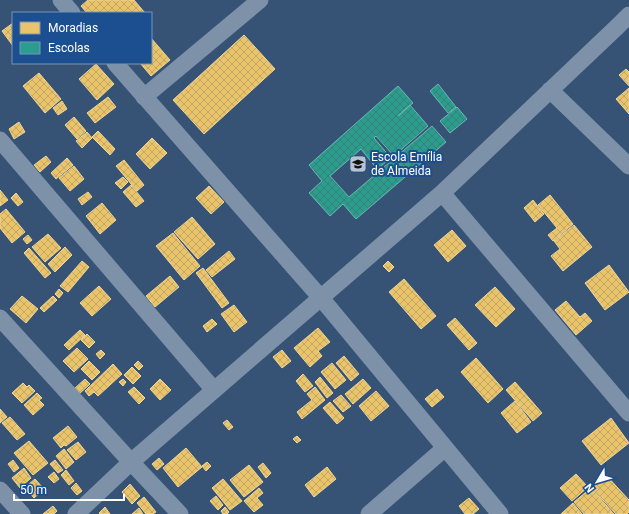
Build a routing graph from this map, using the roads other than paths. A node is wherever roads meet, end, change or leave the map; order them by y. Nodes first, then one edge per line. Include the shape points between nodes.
1 (61, 0) edge
2 (260, 0) edge
3 (71, 12) edge
4 (629, 14) edge
5 (116, 64) edge
6 (550, 90) junction
7 (144, 97) junction
8 (0, 140) edge
9 (629, 166) edge
10 (442, 193) junction
11 (321, 298) junction
12 (0, 318) edge
13 (214, 390) junction
14 (629, 413) edge
15 (445, 448) junction
16 (131, 462) junction
17 (0, 490) edge
18 (22, 514) edge
19 (76, 514) edge
20 (180, 514) edge
21 (369, 514) edge
22 (500, 514) edge

1 - 3 street
2 - 7 street
4 - 6 street
5 - 7 street
6 - 9 street
6 - 10 street
7 - 11 street
8 - 13 street
10 - 11 street
10 - 14 street
11 - 13 street
11 - 15 street
12 - 16 street
13 - 16 street
15 - 21 street
15 - 22 street
16 - 19 street
16 - 20 street
17 - 18 street

